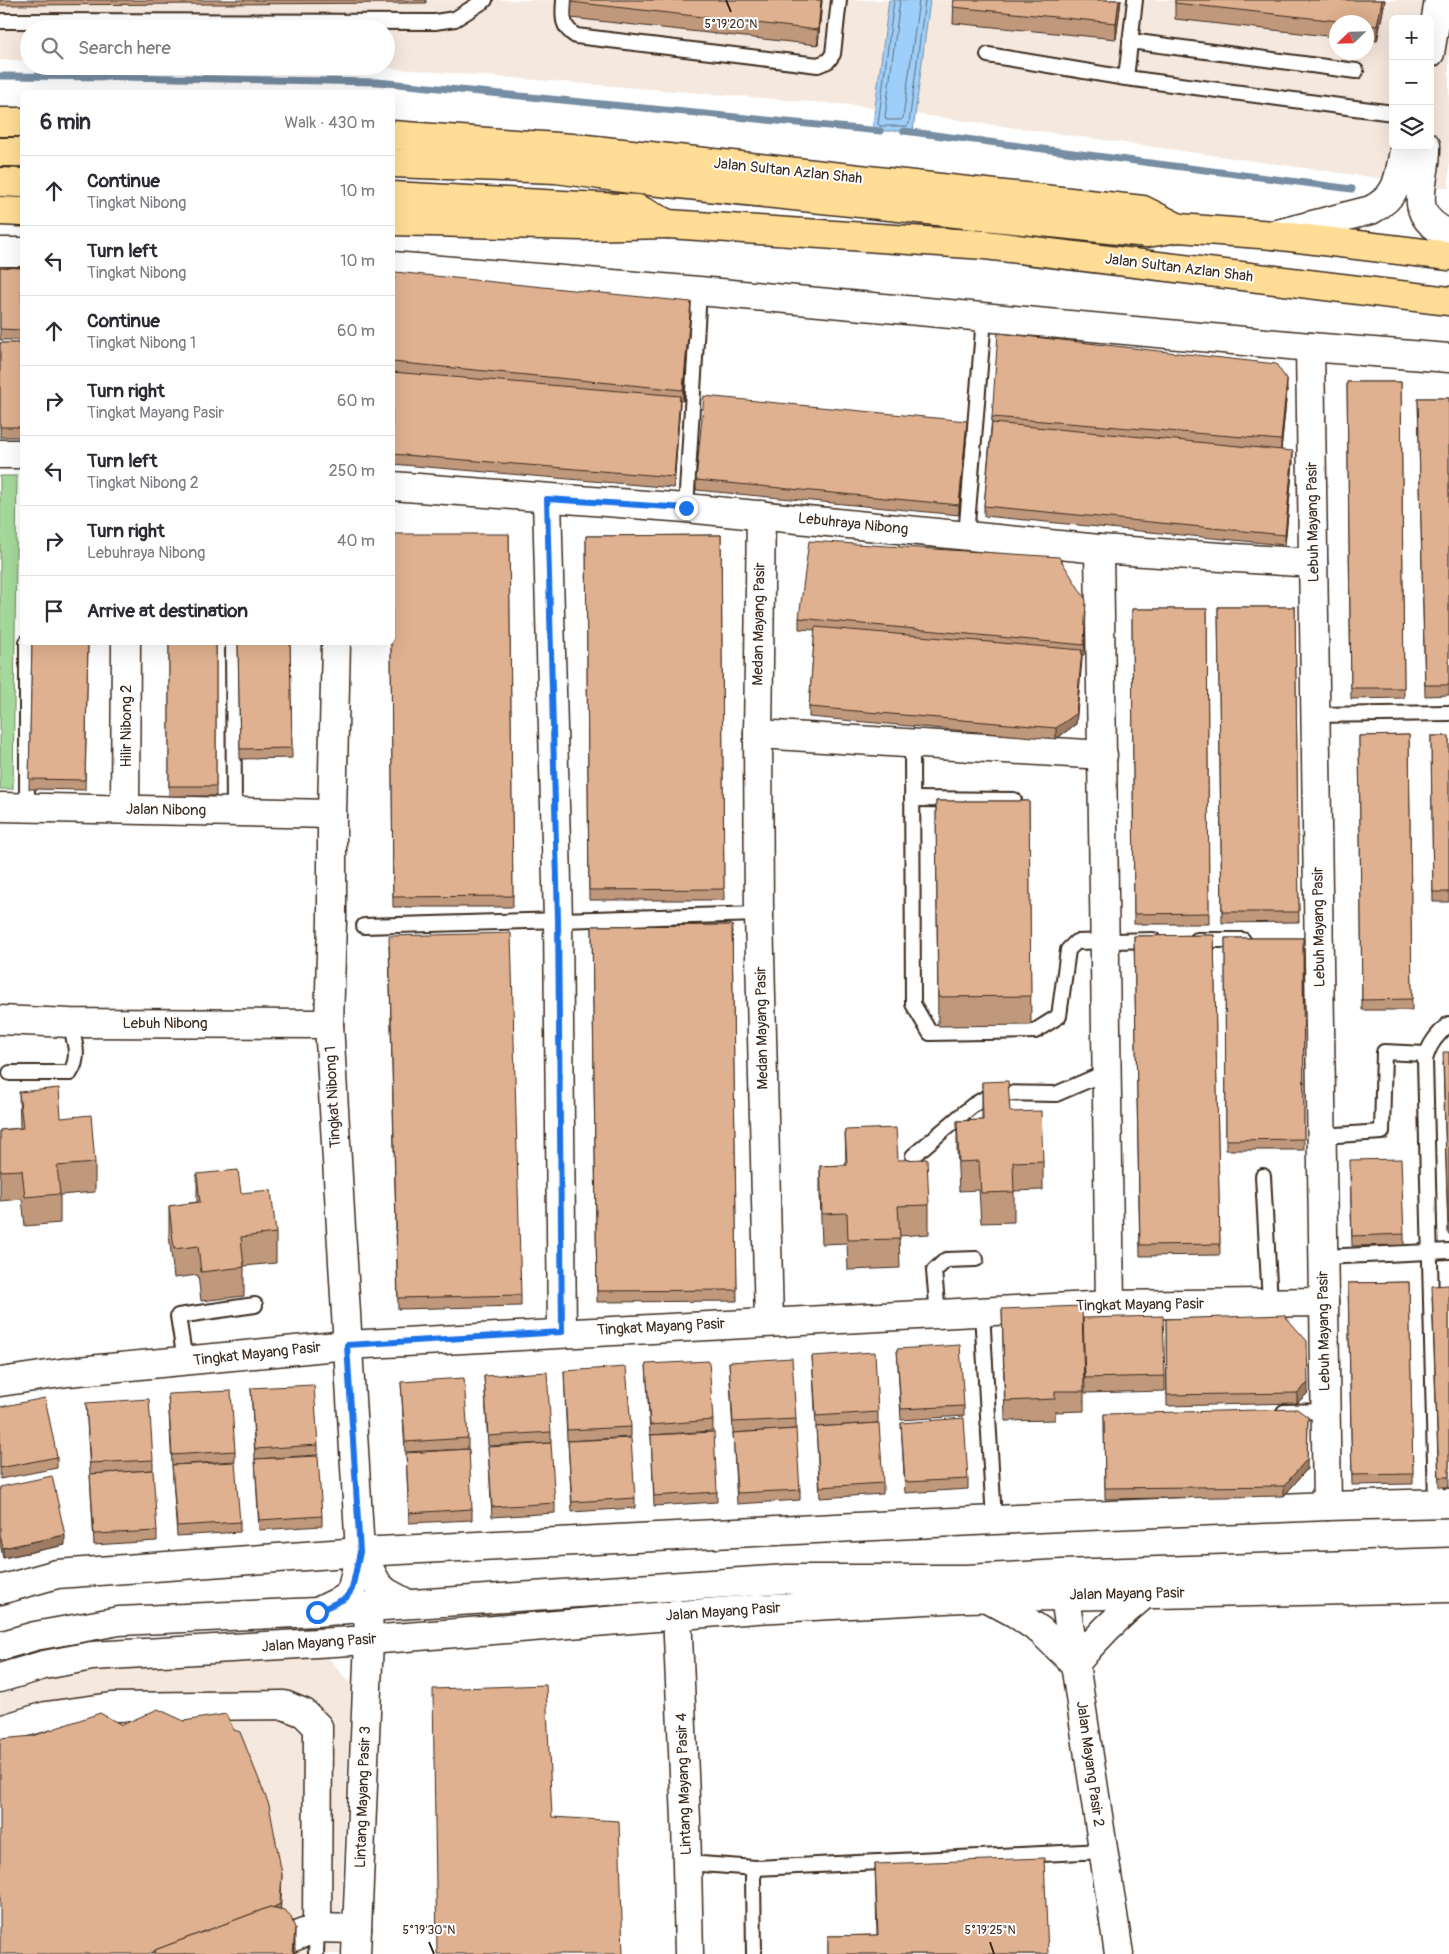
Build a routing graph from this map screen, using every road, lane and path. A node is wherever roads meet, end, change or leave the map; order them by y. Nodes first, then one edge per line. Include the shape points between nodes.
1 (485, 0) edge
2 (564, 0) edge
3 (838, 0) edge
4 (1135, 0) edge
5 (1439, 0) edge
6 (0, 21) edge
7 (20, 21) edge
8 (395, 22) edge
9 (1434, 29) edge
10 (1130, 41) junction
11 (988, 55) dead end
12 (1356, 71) dead end
13 (1126, 78) junction
14 (1389, 112) edge
15 (0, 122) edge
16 (20, 122) edge
17 (395, 136) edge
18 (1404, 150) edge
19 (1426, 150) edge
20 (0, 152) edge
21 (20, 152) edge
22 (395, 163) edge
23 (0, 182) edge
24 (20, 183) edge
25 (395, 196) edge
26 (0, 211) edge
27 (20, 212) edge
28 (395, 221) edge
29 (668, 224) junction
30 (1178, 228) junction
31 (1449, 234) edge
32 (1273, 235) junction
33 (0, 252) edge
34 (20, 252) edge
35 (1449, 256) edge
36 (395, 266) edge
37 (699, 292) junction
38 (1449, 301) edge
39 (984, 318) junction
40 (1310, 348) junction
41 (1449, 358) edge
42 (0, 454) edge
43 (20, 454) edge
44 (395, 486) edge
45 (547, 499) junction
46 (686, 508) junction
47 (761, 515) junction
48 (966, 536) junction
49 (1099, 549) junction
50 (1313, 563) junction
51 (27, 645) edge
52 (126, 645) edge
53 (233, 645) edge
54 (336, 645) edge
55 (1449, 713) edge
56 (1315, 715) junction
57 (758, 734) junction
58 (912, 745) junction
59 (1102, 756) junction
60 (912, 799) junction
61 (1014, 800) edge
62 (13, 807) edge
63 (125, 810) junction
64 (234, 811) junction
65 (332, 814) junction
66 (760, 914) junction
67 (558, 920) junction
68 (364, 926) dead end
69 (1105, 940) junction
70 (1164, 940) edge
71 (1183, 940) edge
72 (1261, 940) edge
73 (0, 1020) edge
74 (70, 1023) junction
75 (330, 1024) junction
76 (1449, 1024) edge
77 (1426, 1054) junction
78 (1107, 1072) junction
79 (10, 1073) dead end
80 (1322, 1136) junction
81 (913, 1156) dead end
82 (1263, 1176) dead end
83 (1449, 1251) edge
84 (1430, 1252) junction
85 (1323, 1257) junction
86 (976, 1259) dead end
87 (1270, 1302) junction
88 (1324, 1302) junction
89 (254, 1305) dead end
90 (1110, 1305) junction
91 (982, 1312) junction
92 (938, 1314) junction
93 (769, 1322) junction
94 (562, 1332) junction
95 (347, 1345) junction
96 (185, 1361) junction
97 (0, 1382) edge
98 (1326, 1411) junction
99 (1266, 1412) edge
100 (1442, 1503) edge
101 (1327, 1506) junction
102 (994, 1520) junction
103 (360, 1552) junction
104 (1449, 1562) edge
105 (1063, 1585) junction
106 (1449, 1588) edge
107 (0, 1590) edge
108 (1145, 1594) junction
109 (987, 1598) junction
110 (408, 1604) junction
111 (368, 1607) junction
112 (317, 1612) junction
113 (677, 1614) junction
114 (369, 1640) junction
115 (0, 1646) edge
116 (1075, 1664) junction
117 (0, 1678) edge
118 (0, 1730) edge
119 (1103, 1851) junction
120 (687, 1863) junction
121 (756, 1868) junction
122 (316, 1941) edge
123 (356, 1942) edge
124 (248, 1954) edge
125 (689, 1954) edge
126 (754, 1954) edge
127 (1119, 1954) edge

1 - 8 lane via 455,20
2 - 3 lane via 563,21 568,31 576,36 818,65 828,62 833,54
4 - 10 lane
5 - 9 street
6 - 7 lane
10 - 12 lane
10 - 13 lane
11 - 13 lane
13 - 14 lane
15 - 16 main road
17 - 30 main road, Jalan Sultan Azlan Shah via 586,149 1143,210
18 - 32 street via 1394,192 1384,203 1371,210
19 - 31 street via 1420,207 1425,218
20 - 21 main road
22 - 30 main road, Jalan Sultan Azlan Shah via 556,169 1147,233
23 - 24 main road
25 - 29 main road, Jalan Sultan Azlan Shah via 638,210
26 - 27 main road
28 - 29 main road, Jalan Sultan Azlan Shah via 581,226
29 - 38 main road, Jalan Sultan Azlan Shah via 985,245
30 - 32 main road, Jalan Sultan Azlan Shah
32 - 35 main road, Jalan Sultan Azlan Shah
33 - 34 street
36 - 37 street
37 - 39 street
37 - 46 lane
39 - 40 street
39 - 48 lane
40 - 41 street
40 - 50 street, Lebuh Mayang Pasir
42 - 43 street
44 - 45 street, Lebuhraya Nibong
45 - 46 street, Lebuhraya Nibong
45 - 67 street
46 - 47 street, Lebuhraya Nibong
47 - 48 street, Lebuhraya Nibong
47 - 57 street, Medan Mayang Pasir
48 - 49 street, Lebuhraya Nibong
49 - 50 street, Lebuhraya Nibong
49 - 59 street
50 - 56 street, Lebuh Mayang Pasir
51 - 62 lane
52 - 63 street, Hilir Nibong 2
53 - 64 lane
54 - 65 street, Tingkat Nibong 1
55 - 56 lane
56 - 80 street, Lebuh Mayang Pasir via 1314,940
57 - 58 street
57 - 66 street, Medan Mayang Pasir
58 - 59 street
58 - 60 lane
59 - 69 street
60 - 61 lane
60 - 69 lane via 913,1004 930,1033 1035,1031 1059,1016 1068,950 1076,942
62 - 63 street, Jalan Nibong
63 - 64 street, Jalan Nibong
64 - 65 street, Jalan Nibong
65 - 75 street, Tingkat Nibong 1
66 - 67 lane
66 - 93 street, Medan Mayang Pasir
67 - 68 lane
67 - 94 street
69 - 70 lane
69 - 78 street
71 - 72 lane
73 - 74 street, Lebuh Nibong
74 - 75 street, Lebuh Nibong
74 - 79 lane via 76,1064 70,1073
75 - 95 street, Tingkat Nibong 1
76 - 77 lane via 1435,1037
77 - 80 lane via 1384,1052 1382,1132
77 - 84 lane
78 - 81 lane via 1056,1094 994,1093 972,1106
78 - 90 street
80 - 85 street, Lebuh Mayang Pasir
82 - 87 lane
83 - 84 lane
84 - 85 lane
84 - 100 lane
85 - 88 street, Lebuh Mayang Pasir
86 - 92 lane via 946,1260 934,1271
87 - 88 street, Tingkat Mayang Pasir
87 - 90 street, Tingkat Mayang Pasir
88 - 98 street, Lebuh Mayang Pasir
89 - 96 lane via 178,1316
90 - 91 street, Tingkat Mayang Pasir
91 - 92 street, Tingkat Mayang Pasir
91 - 102 lane
92 - 93 street, Tingkat Mayang Pasir
93 - 94 street, Tingkat Mayang Pasir
94 - 95 street, Tingkat Mayang Pasir
95 - 96 street, Tingkat Mayang Pasir
95 - 103 street, Tingkat Nibong 1
96 - 97 street, Tingkat Mayang Pasir
98 - 99 lane
98 - 101 street, Lebuh Mayang Pasir
100 - 101 street
101 - 102 street
102 - 103 street
103 - 107 street via 57,1574
103 - 110 street via 378,1584
103 - 112 street via 349,1594
104 - 105 street, Jalan Mayang Pasir
105 - 108 street, Jalan Mayang Pasir
105 - 109 street, Jalan Mayang Pasir
105 - 110 street, Jalan Mayang Pasir via 966,1579 788,1579
105 - 116 street, Jalan Mayang Pasir 2
106 - 108 street, Jalan Mayang Pasir
108 - 116 street via 1112,1620
109 - 113 street, Jalan Mayang Pasir
109 - 116 street via 1041,1631
110 - 111 street, Jalan Mayang Pasir
111 - 112 street, Jalan Mayang Pasir
111 - 114 street, Lintang Mayang Pasir 3
112 - 115 street, Jalan Mayang Pasir via 119,1621 35,1636
113 - 114 street, Jalan Mayang Pasir
113 - 120 street, Lintang Mayang Pasir 4
114 - 117 street, Jalan Mayang Pasir via 92,1656
114 - 123 street, Lintang Mayang Pasir 3
116 - 119 street, Jalan Mayang Pasir 2
118 - 122 street via 46,1716 112,1707 284,1706 304,1713 318,1728
119 - 121 lane
119 - 127 street, Jalan Mayang Pasir 2
120 - 121 lane
120 - 125 street, Lintang Mayang Pasir 4
121 - 126 lane via 753,1876
122 - 123 street
122 - 124 street

